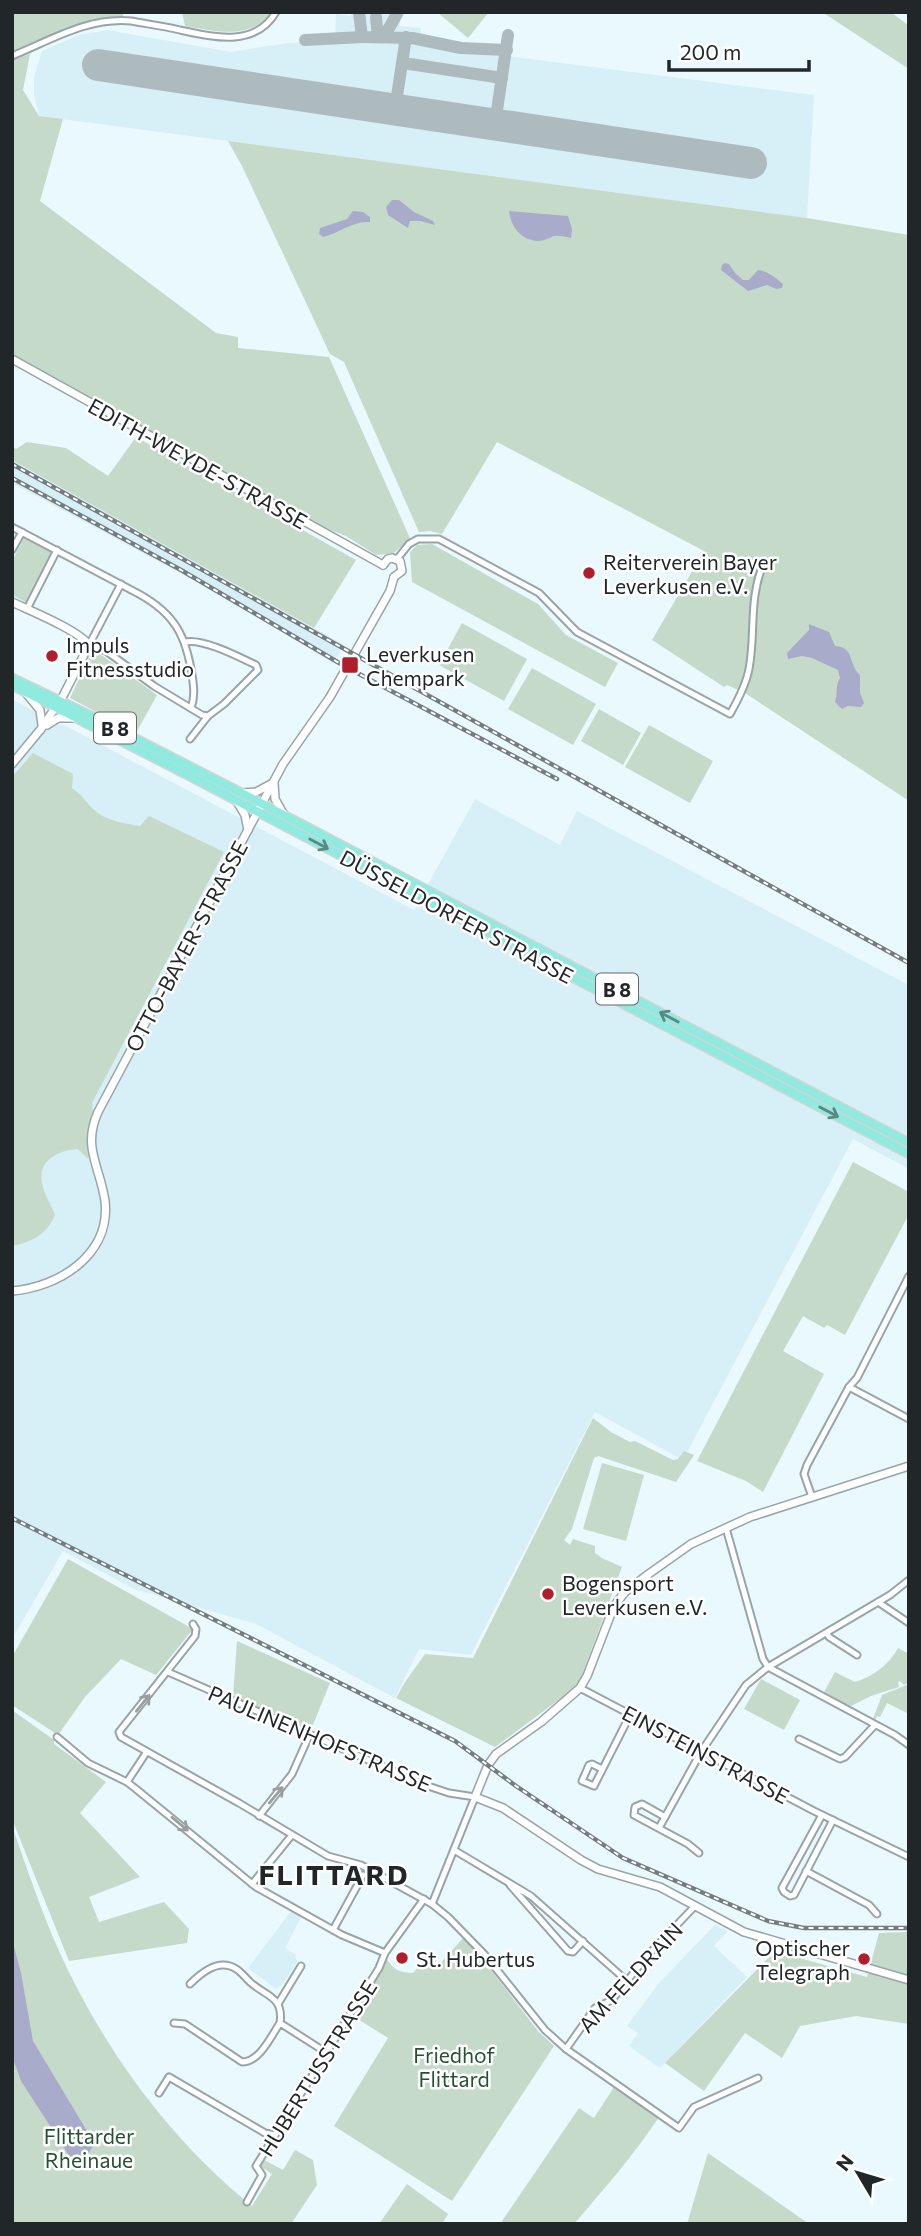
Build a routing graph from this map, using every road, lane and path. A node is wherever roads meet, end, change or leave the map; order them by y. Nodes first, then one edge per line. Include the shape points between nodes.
1 (276, 12) edge
2 (12, 56) edge
3 (12, 359) edge
4 (12, 527) edge
5 (22, 532) junction
6 (57, 550) junction
7 (12, 551) edge
8 (397, 559) junction
9 (764, 562) dead end
10 (383, 565) junction
11 (394, 577) junction
12 (121, 584) junction
13 (12, 601) edge
14 (27, 609) junction
15 (185, 642) junction
16 (89, 645) junction
17 (12, 678) edge
18 (12, 685) edge
19 (25, 692) junction
20 (58, 704) junction
21 (191, 708) junction
22 (208, 716) junction
23 (79, 719) junction
24 (41, 729) junction
25 (190, 739) dead end
26 (12, 764) edge
27 (274, 783) junction
28 (238, 797) junction
29 (260, 808) junction
30 (284, 815) junction
31 (248, 831) junction
32 (509, 939) junction
33 (728, 1053) junction
34 (909, 1143) edge
35 (909, 1154) edge
36 (909, 1277) edge
37 (12, 1291) edge
38 (849, 1387) junction
39 (908, 1415) edge
40 (909, 1466) edge
41 (812, 1497) junction
42 (726, 1528) junction
43 (909, 1580) edge
44 (878, 1602) junction
45 (909, 1623) edge
46 (193, 1624) dead end
47 (827, 1633) junction
48 (856, 1655) dead end
49 (768, 1667) junction
50 (169, 1672) junction
51 (580, 1688) junction
52 (630, 1715) junction
53 (875, 1725) junction
54 (309, 1736) junction
55 (57, 1737) dead end
56 (799, 1739) dead end
57 (909, 1745) edge
58 (701, 1752) junction
59 (146, 1753) junction
60 (602, 1769) dead end
61 (127, 1782) junction
62 (475, 1797) junction
63 (822, 1815) junction
64 (259, 1816) junction
65 (665, 1817) junction
66 (833, 1820) junction
67 (659, 1828) junction
68 (292, 1835) junction
69 (454, 1850) junction
70 (699, 1853) dead end
71 (909, 1857) edge
72 (806, 1871) junction
73 (363, 1875) dead end
74 (505, 1880) junction
75 (252, 1884) junction
76 (424, 1899) junction
77 (432, 1904) junction
78 (695, 1906) junction
79 (877, 1914) dead end
80 (332, 1930) junction
81 (583, 1941) junction
82 (385, 1953) junction
83 (301, 1966) dead end
84 (909, 1980) edge
85 (627, 1981) junction
86 (190, 1984) dead end
87 (278, 2004) junction
88 (174, 2023) dead end
89 (280, 2023) junction
90 (566, 2049) junction
91 (327, 2053) junction
92 (758, 2078) dead end
93 (159, 2093) dead end
94 (275, 2135) junction
95 (247, 2202) dead end

1 - 2 street via 256,32 236,37 118,20 96,22
3 - 10 street, EDITH-WEYDE-STRASSE
4 - 5 street
5 - 6 street
5 - 7 street
6 - 12 street
6 - 14 street
8 - 9 street via 418,539 439,539 539,593 576,632 730,714 749,671 752,612
8 - 10 street via 388,559
8 - 11 street via 402,568
10 - 11 street via 387,575
11 - 27 street, OTTO-BAYER-STRASSE via 330,697
12 - 15 street via 160,607
12 - 16 street
13 - 14 street
14 - 16 street
15 - 21 street via 194,691
15 - 22 street via 222,650 258,670
16 - 20 street
16 - 21 street via 106,651
17 - 20 main road, B 8
18 - 19 main road, B 8
19 - 20 main road, B 8
19 - 24 street via 40,710
20 - 23 main road, B 8
20 - 24 street
20 - 28 main road, DÜSSELDORFER STRASSE / B 8 via 170,757
21 - 22 street
22 - 25 street
23 - 24 street via 58,718
23 - 28 main road, DÜSSELDORFER STRASSE / B 8
24 - 26 street
27 - 28 street
27 - 29 street, OTTO-BAYER-STRASSE
27 - 30 street via 275,799
28 - 29 main road, DÜSSELDORFER STRASSE / B 8
28 - 31 street
29 - 30 main road, DÜSSELDORFER STRASSE / B 8
29 - 31 street, OTTO-BAYER-STRASSE
29 -> 32 main road, DÜSSELDORFER STRASSE / B 8
30 - 32 main road, DÜSSELDORFER STRASSE / B 8
31 - 37 street, OTTO-BAYER-STRASSE via 96,1118 92,1151 105,1208 96,1244 85,1260 62,1277
32 - 33 main road, DÜSSELDORFER STRASSE / B 8
33 - 34 main road, DÜSSELDORFER STRASSE / B 8
33 -> 35 main road, DÜSSELDORFER STRASSE / B 8
36 - 38 street
38 - 39 street
38 - 41 street via 807,1465 804,1474
40 - 41 street
41 - 42 street
42 - 49 street
42 - 51 street via 683,1549 619,1599
43 - 44 street
44 - 45 street
44 - 47 street
46 - 50 street via 195,1636
47 - 48 street
47 - 49 street
49 - 53 street
49 - 58 street via 746,1685
50 - 54 street, PAULINENHOFSTRASSE
59 -> 50 street via 119,1732
51 - 52 street, EINSTEINSTRASSE
51 - 62 street via 496,1754
52 - 58 street, EINSTEINSTRASSE
52 - 60 street
53 - 56 street via 840,1759
53 - 57 street
54 - 62 street, PAULINENHOFSTRASSE via 425,1785
64 -> 54 street via 292,1774
55 - 61 street via 88,1763
58 - 63 street, EINSTEINSTRASSE
58 - 65 street
59 - 61 street
59 - 64 street
61 -> 75 street
62 - 69 street
62 - 78 street via 503,1808 598,1869 660,1886
63 - 66 street, EINSTEINSTRASSE
63 - 72 street via 782,1888 786,1895 794,1895
64 - 68 street
65 - 67 street
65 - 67 street via 642,1804 635,1807 634,1815
66 - 71 street, EINSTEINSTRASSE
66 - 72 street
67 - 70 street
68 - 75 street
68 - 76 street
69 - 74 street
69 - 77 street
72 - 79 street via 870,1905
73 - 80 street
74 - 81 street
74 - 81 street via 568,1951 573,1952
75 - 80 street
76 - 77 street
76 - 82 street, HUBERTUSSTRASSE
77 - 90 street via 485,1955
78 - 84 street via 744,1932
78 - 85 street, AM FELDRAIN
80 - 82 street
81 - 85 street
82 - 91 street, HUBERTUSSTRASSE
83 - 87 street
85 - 90 street, AM FELDRAIN via 612,2000 595,2008
86 - 87 street via 220,1965 232,1966
87 - 89 street
88 - 89 street via 185,2024 248,2062 265,2047
89 - 91 street
90 - 92 street via 679,2128 694,2107
91 - 94 street, HUBERTUSSTRASSE
93 - 94 street via 169,2077 264,2133
94 - 95 street, HUBERTUSSTRASSE via 256,2166 262,2175

